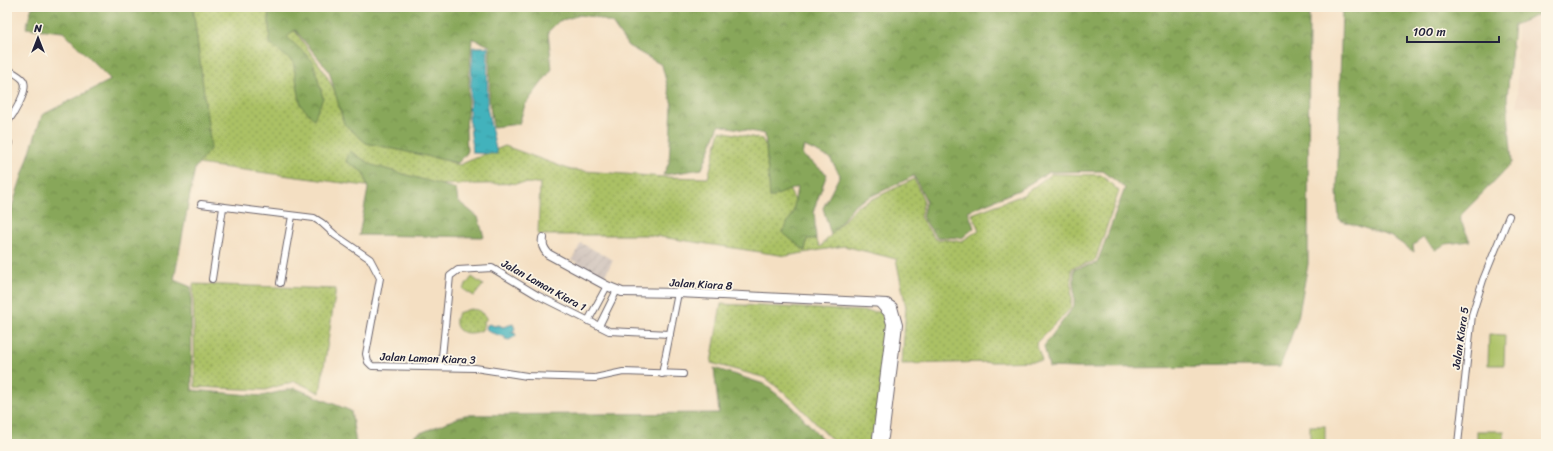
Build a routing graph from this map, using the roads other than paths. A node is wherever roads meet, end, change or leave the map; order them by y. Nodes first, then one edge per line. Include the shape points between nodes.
1 (7, 68) edge
2 (7, 123) edge
3 (9, 143) dead end
4 (7, 149) edge
5 (201, 204) dead end
6 (223, 208) junction
7 (292, 216) junction
8 (1509, 216) dead end
9 (543, 238) dead end
10 (212, 279) dead end
11 (280, 283) dead end
12 (607, 286) junction
13 (617, 290) junction
14 (678, 293) junction
15 (588, 321) junction
16 (599, 326) junction
17 (670, 334) junction
18 (441, 367) junction
19 (662, 374) junction
20 (683, 374) dead end
21 (880, 444) edge
22 (1458, 444) edge

1 - 2 street via 22,78 25,84 25,91
3 - 4 street
5 - 6 street, Jalan Laman Kiara 3
6 - 7 street, Jalan Laman Kiara 3
6 - 10 street
7 - 11 street
7 - 18 street, Jalan Laman Kiara 3 via 314,218 322,223 370,259 380,278 366,354 368,362 372,366
8 - 22 street, Jalan Kiara 5 via 1472,315
9 - 12 street, Jalan Kiara 8 via 543,248 548,254
12 - 13 street, Jalan Kiara 8
12 - 15 street
13 - 14 street, Jalan Kiara 8
13 - 16 street
14 - 17 street
14 - 21 street, Jalan Kiara 8 via 887,303 893,307 898,325 884,437
15 - 16 street, Jalan Laman Kiara 1
15 - 18 street, Jalan Laman Kiara 1 via 492,268 458,270 450,276
16 - 17 street, Jalan Laman Kiara 1 via 609,332
17 - 19 street
18 - 19 street, Jalan Laman Kiara 3 via 475,368 527,376 595,378 623,372
19 - 20 street, Jalan Laman Kiara 3

